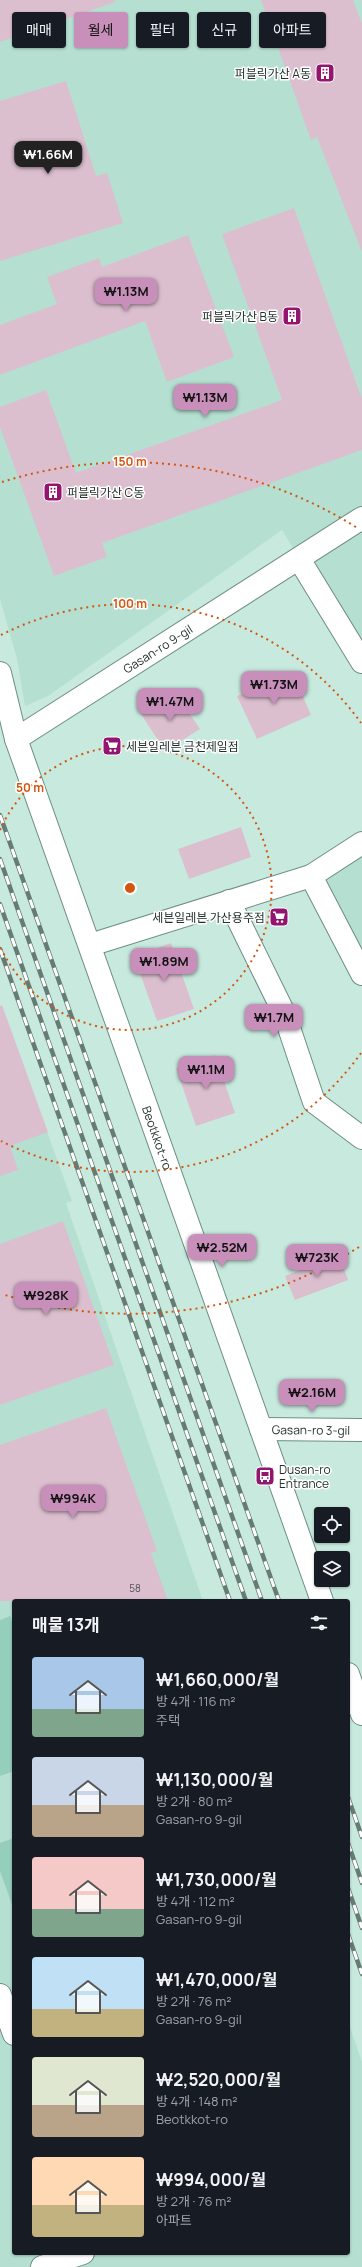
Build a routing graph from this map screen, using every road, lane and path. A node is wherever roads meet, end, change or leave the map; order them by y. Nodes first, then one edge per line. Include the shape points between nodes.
1 (362, 518) edge
2 (299, 559) junction
3 (362, 662) edge
4 (0, 673) edge
5 (16, 739) junction
6 (362, 843) edge
7 (311, 876) junction
8 (229, 901) junction
9 (90, 945) junction
10 (362, 974) edge
11 (362, 1138) edge
12 (261, 1429) junction
13 (362, 1430) edge
14 (321, 1599) edge
15 (350, 1680) edge
16 (362, 1714) edge
17 (0, 1995) edge
18 (12, 2028) edge
19 (77, 2255) edge
20 (92, 2255) edge
21 (42, 2267) edge
22 (96, 2267) edge

1 - 2 street, Gasan-ro 9-gil
2 - 3 street
2 - 5 street, Gasan-ro 9-gil
4 - 5 street, Beotkkot-ro
5 - 9 street, Beotkkot-ro
6 - 7 street
7 - 8 street
7 - 10 street
8 - 9 street
8 - 11 street via 284,1013 314,1102
9 - 12 street, Beotkkot-ro
12 - 13 street, Gasan-ro 3-gil
12 - 14 street, Beotkkot-ro
15 - 16 street
17 - 18 street
19 - 21 street
20 - 22 street

